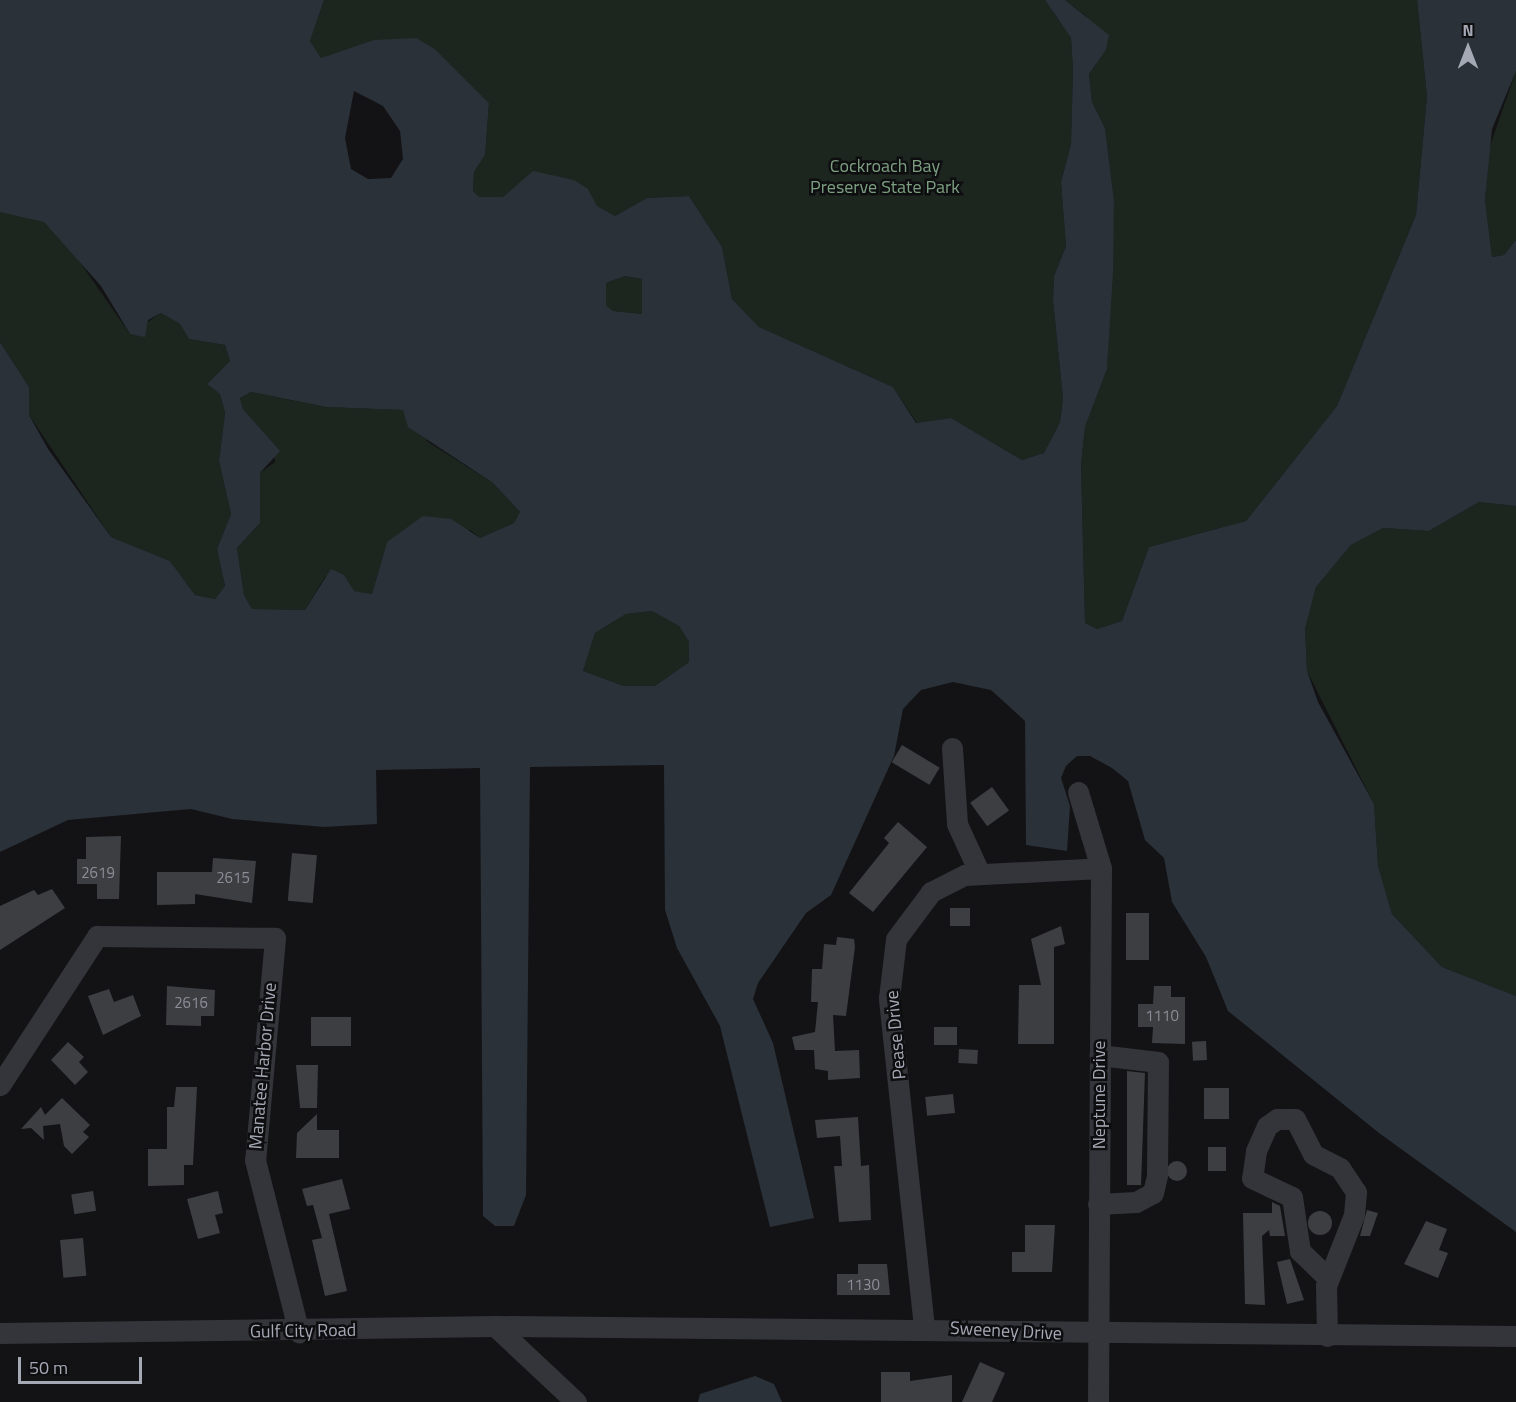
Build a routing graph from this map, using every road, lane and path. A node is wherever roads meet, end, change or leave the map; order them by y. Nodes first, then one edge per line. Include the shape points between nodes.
1 (952, 748) dead end
2 (1078, 792) dead end
3 (1101, 868) junction
4 (979, 872) junction
5 (1099, 1055) junction
6 (0, 1085) edge
7 (1098, 1204) junction
8 (1328, 1278) junction
9 (495, 1326) junction
10 (924, 1327) junction
11 (299, 1332) junction
12 (0, 1333) edge
13 (1097, 1335) junction
14 (1327, 1336) junction
15 (1516, 1336) edge
16 (576, 1402) edge
17 (1098, 1402) edge

1 - 4 street via 957,824
2 - 3 street, Neptune Drive
3 - 4 street, Pease Drive
3 - 5 street, Neptune Drive
4 - 10 street, Pease Drive via 930,892 896,939 889,998
5 - 7 street, Neptune Drive
5 - 7 street via 1158,1062 1157,1175 1153,1194 1136,1202
6 - 11 street, Manatee Harbor Drive via 97,936 275,938 255,1160
7 - 13 street, Neptune Drive
8 - 8 street via 1354,1215 1353,1181 1313,1154 1295,1119 1277,1119 1267,1126 1256,1151 1252,1178 1292,1197 1300,1251
8 - 14 street
9 - 10 street, Sweeney Drive
9 - 11 street, Gulf City Road
9 - 16 street
10 - 13 street, Sweeney Drive
11 - 12 street, Gulf City Road
13 - 14 street, Sweeney Drive
13 - 17 street, Neptune Drive
14 - 15 street, Sweeney Drive

